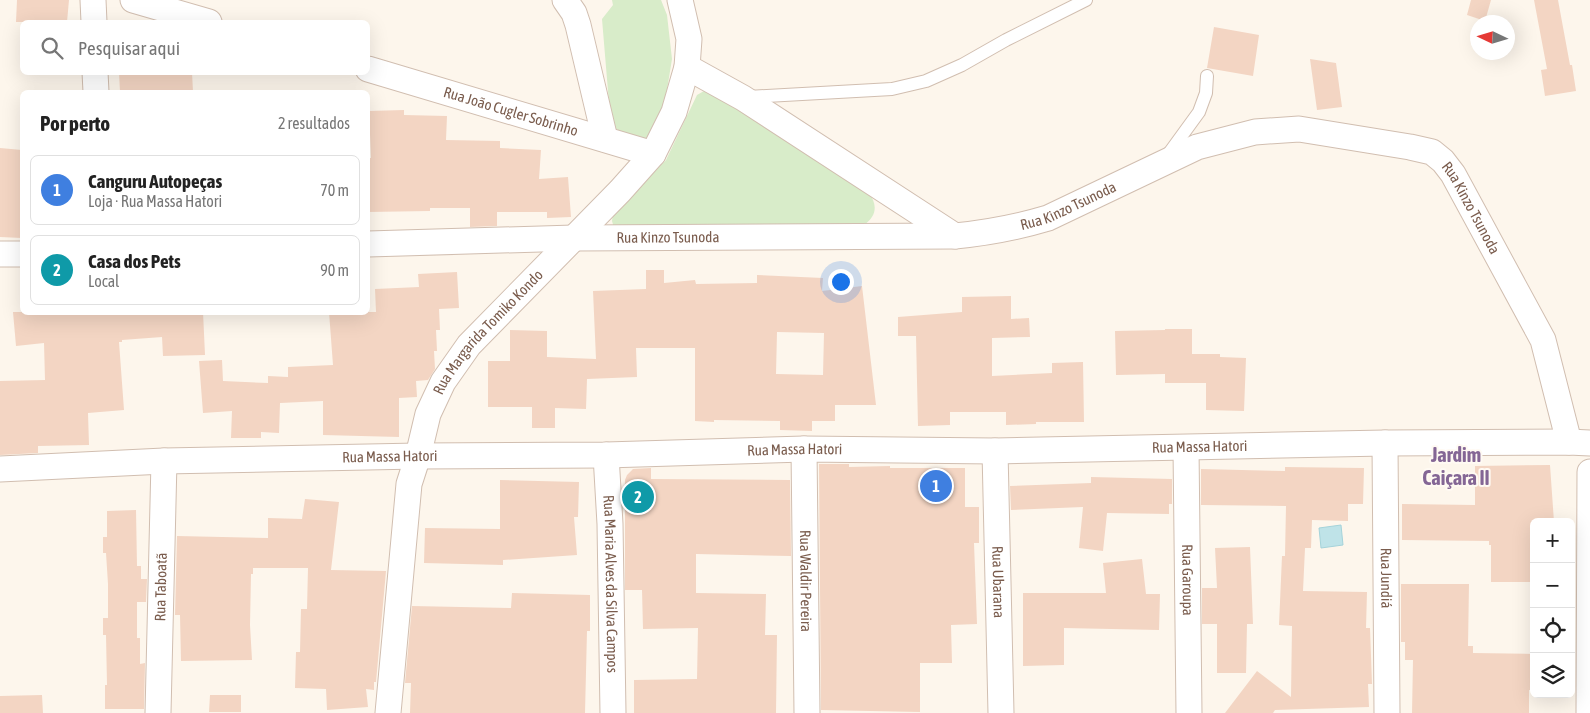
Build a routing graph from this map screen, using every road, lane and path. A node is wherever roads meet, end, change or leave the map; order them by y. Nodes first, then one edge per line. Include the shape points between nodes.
1 (94, 0) edge
2 (133, 0) edge
3 (565, 0) edge
4 (680, 0) edge
5 (1086, 0) edge
6 (94, 20) edge
7 (203, 20) edge
8 (687, 67) junction
9 (370, 70) edge
10 (95, 75) edge
11 (1207, 76) dead end
12 (96, 90) edge
13 (743, 98) junction
14 (605, 139) junction
15 (653, 154) junction
16 (1161, 164) junction
17 (955, 236) junction
18 (574, 238) junction
19 (370, 244) edge
20 (0, 254) edge
21 (20, 254) edge
22 (1384, 443) junction
23 (1579, 443) edge
24 (1186, 448) junction
25 (804, 449) junction
26 (996, 451) junction
27 (606, 455) junction
28 (418, 456) junction
29 (164, 461) junction
30 (0, 469) edge
31 (1590, 472) edge
32 (158, 713) edge
33 (388, 713) edge
34 (613, 713) edge
35 (807, 713) edge
36 (1001, 713) edge
37 (1189, 713) edge
38 (1387, 713) edge
39 (1588, 713) edge

1 - 6 street
2 - 7 street
3 - 14 street via 578,25
4 - 8 street, Rua Margarida Tomiko Kondo via 689,39
5 - 13 lane via 926,81 892,89
8 - 13 street
8 - 15 street, Rua Margarida Tomiko Kondo via 674,112
9 - 14 street, Rua João Cugler Sobrinho
10 - 12 street
11 - 16 lane via 1206,93 1199,112
13 - 17 street
14 - 15 street, Rua João Cugler Sobrinho
15 - 18 street, Rua Margarida Tomiko Kondo
16 - 17 street, Rua Kinzo Tsunoda via 1048,218
16 - 23 street, Rua Kinzo Tsunoda via 1197,147 1255,132 1299,129 1432,152 1453,174 1543,340
17 - 18 street, Rua Kinzo Tsunoda
18 - 19 street, Rua Kinzo Tsunoda
18 - 28 street, Rua Margarida Tomiko Kondo via 469,345 448,374 428,414
20 - 21 street
22 - 23 street, Rua Massa Hatori
22 - 24 street, Rua Massa Hatori
22 - 38 street, Rua Jundiá
24 - 26 street, Rua Massa Hatori
24 - 37 street, Rua Garoupa
25 - 26 street, Rua Massa Hatori
25 - 27 street, Rua Massa Hatori
25 - 35 street, Rua Waldir Pereira
26 - 36 street, Rua Ubarana
27 - 28 street, Rua Massa Hatori
27 - 34 street, Rua Maria Alves da Silva Campos
28 - 29 street, Rua Massa Hatori
28 - 33 street, Rua Margarida Tomiko Kondo via 408,484
29 - 30 street, Rua Massa Hatori
29 - 32 street, Rua Taboatã
31 - 39 street

